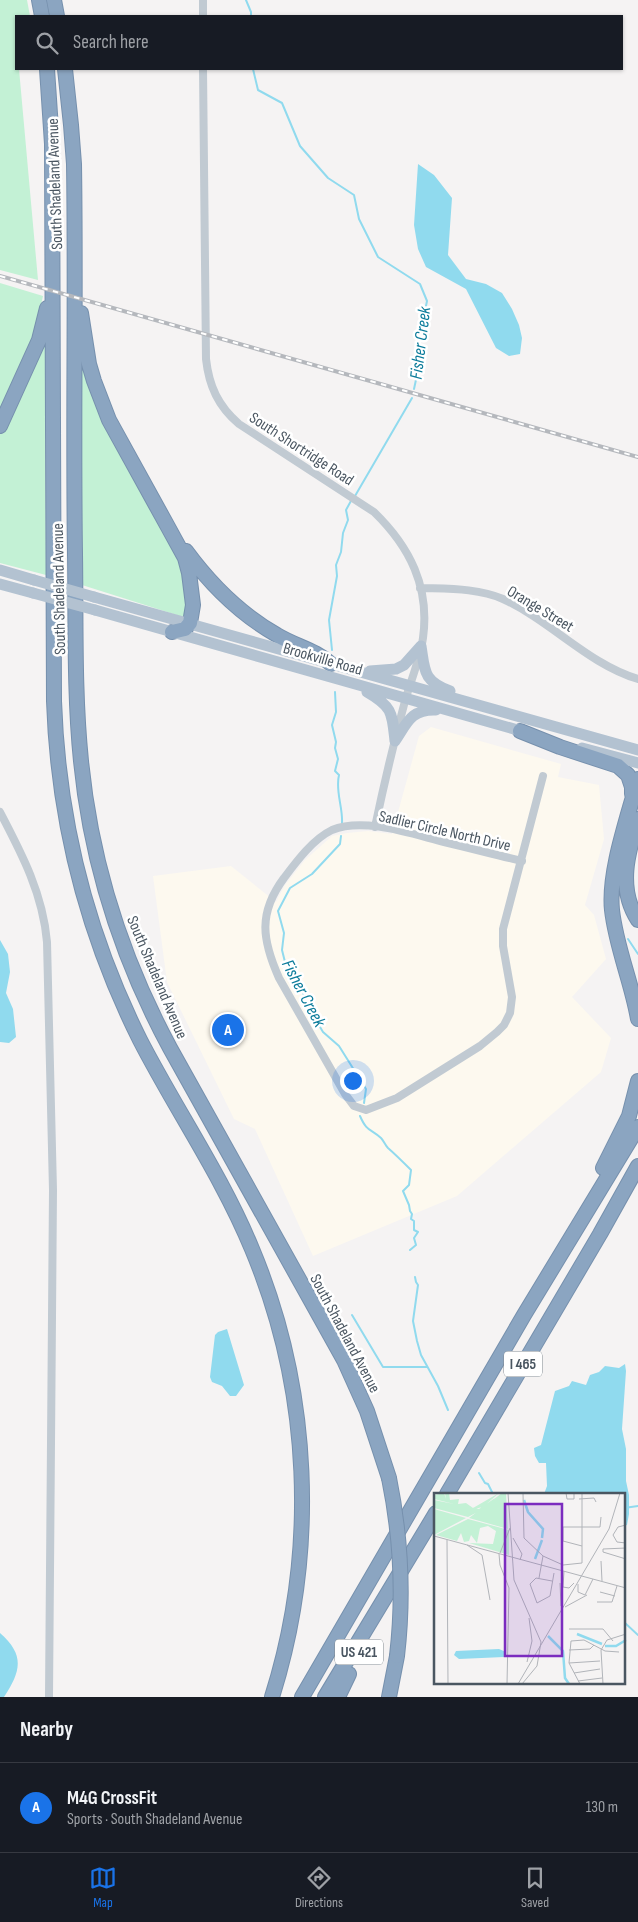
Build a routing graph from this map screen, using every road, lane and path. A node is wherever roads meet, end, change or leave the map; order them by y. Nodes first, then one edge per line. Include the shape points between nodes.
1 (39, 0) edge
2 (54, 0) edge
3 (203, 0) edge
4 (42, 15) edge
5 (57, 15) edge
6 (203, 15) edge
7 (47, 70) edge
8 (65, 70) edge
9 (203, 70) edge
10 (74, 245) junction
11 (53, 253) junction
12 (0, 426) edge
13 (168, 527) junction
14 (0, 570) edge
15 (0, 584) edge
16 (420, 588) junction
17 (190, 623) junction
18 (172, 632) junction
19 (421, 646) junction
20 (331, 664) junction
21 (360, 672) junction
22 (638, 679) edge
23 (354, 684) junction
24 (410, 686) junction
25 (406, 698) junction
26 (473, 704) junction
27 (454, 712) junction
28 (520, 731) junction
29 (395, 741) junction
30 (638, 750) edge
31 (638, 763) edge
32 (543, 776) dead end
33 (638, 779) edge
34 (632, 801) junction
35 (0, 812) edge
36 (638, 819) edge
37 (375, 826) junction
38 (638, 841) edge
39 (522, 861) junction
40 (626, 868) junction
41 (638, 920) edge
42 (638, 1019) edge
43 (638, 1081) edge
44 (638, 1127) edge
45 (638, 1166) edge
46 (638, 1183) edge
47 (600, 1234) junction
48 (559, 1257) junction
49 (448, 1493) edge
50 (434, 1516) edge
51 (380, 1608) junction
52 (49, 1697) edge
53 (272, 1697) edge
54 (302, 1697) edge
55 (326, 1697) edge
56 (338, 1697) edge
57 (389, 1697) edge

1 - 4 highway
2 - 5 highway
3 - 6 street
7 - 11 highway, South Shadeland Avenue via 52,144
8 - 10 highway, South Shadeland Avenue via 73,150
9 - 16 street, South Shortridge Road via 206,359 210,385 223,408 239,424 374,512 405,548 416,570
10 - 13 highway via 84,334 94,381 109,420
10 - 57 highway, South Shadeland Avenue, bridge via 78,722 85,796 99,868 118,930 145,999 344,1360 367,1411 389,1478 398,1527 401,1604 397,1656
11 - 12 highway via 42,330
11 - 53 highway, South Shadeland Avenue via 54,701 64,811 84,897 110,973 146,1051 241,1223 261,1270 283,1341 298,1426 302,1528 293,1611
13 - 17 highway via 185,558 191,580 193,605
13 - 20 highway via 209,580 239,609 280,637 322,656
14 - 17 main road, Brookville Road, bridge
15 - 18 main road, Brookville Road, bridge
16 - 19 street, South Shortridge Road via 424,614
16 - 22 street, Orange Street via 473,591 503,599 604,664
17 - 18 highway via 185,629
17 - 20 main road, Brookville Road
18 - 23 main road, Brookville Road
19 - 21 main road via 396,669
19 - 24 street, South Shortridge Road
19 - 26 main road via 422,663 428,678
20 - 21 main road, Brookville Road
21 - 24 main road, Brookville Road
23 - 25 main road, Brookville Road
23 - 29 main road via 386,705 391,714
24 - 25 street, South Shortridge Road
24 - 26 main road, Brookville Road
25 - 27 main road, Brookville Road
25 - 29 street, South Shortridge Road
26 - 30 main road, Brookville Road
27 - 28 main road, Brookville Road
27 - 29 main road via 417,712
28 - 31 main road, Brookville Road
28 - 34 highway via 618,766 628,775
29 - 37 street, South Shortridge Road
32 - 39 street
33 - 34 highway
34 - 42 highway via 615,870 612,901
35 - 52 street via 34,884 47,942 53,1190
36 - 40 highway
37 - 39 street, Sadlier Circle North Drive
37 - 39 street, Sadlier Circle North Drive via 336,829 318,840 274,891 266,910 265,924 279,978 348,1099 360,1109 372,1109 397,1098 480,1046 502,1028 510,1011 512,994 502,934
38 - 40 highway
40 - 41 highway via 628,900
43 - 48 highway via 622,1131
44 - 48 highway
45 - 47 highway, I 465
46 - 47 highway
47 - 49 highway, I 465
48 - 54 highway, I 465
50 - 51 highway
51 - 55 highway
51 - 56 highway, US 421

